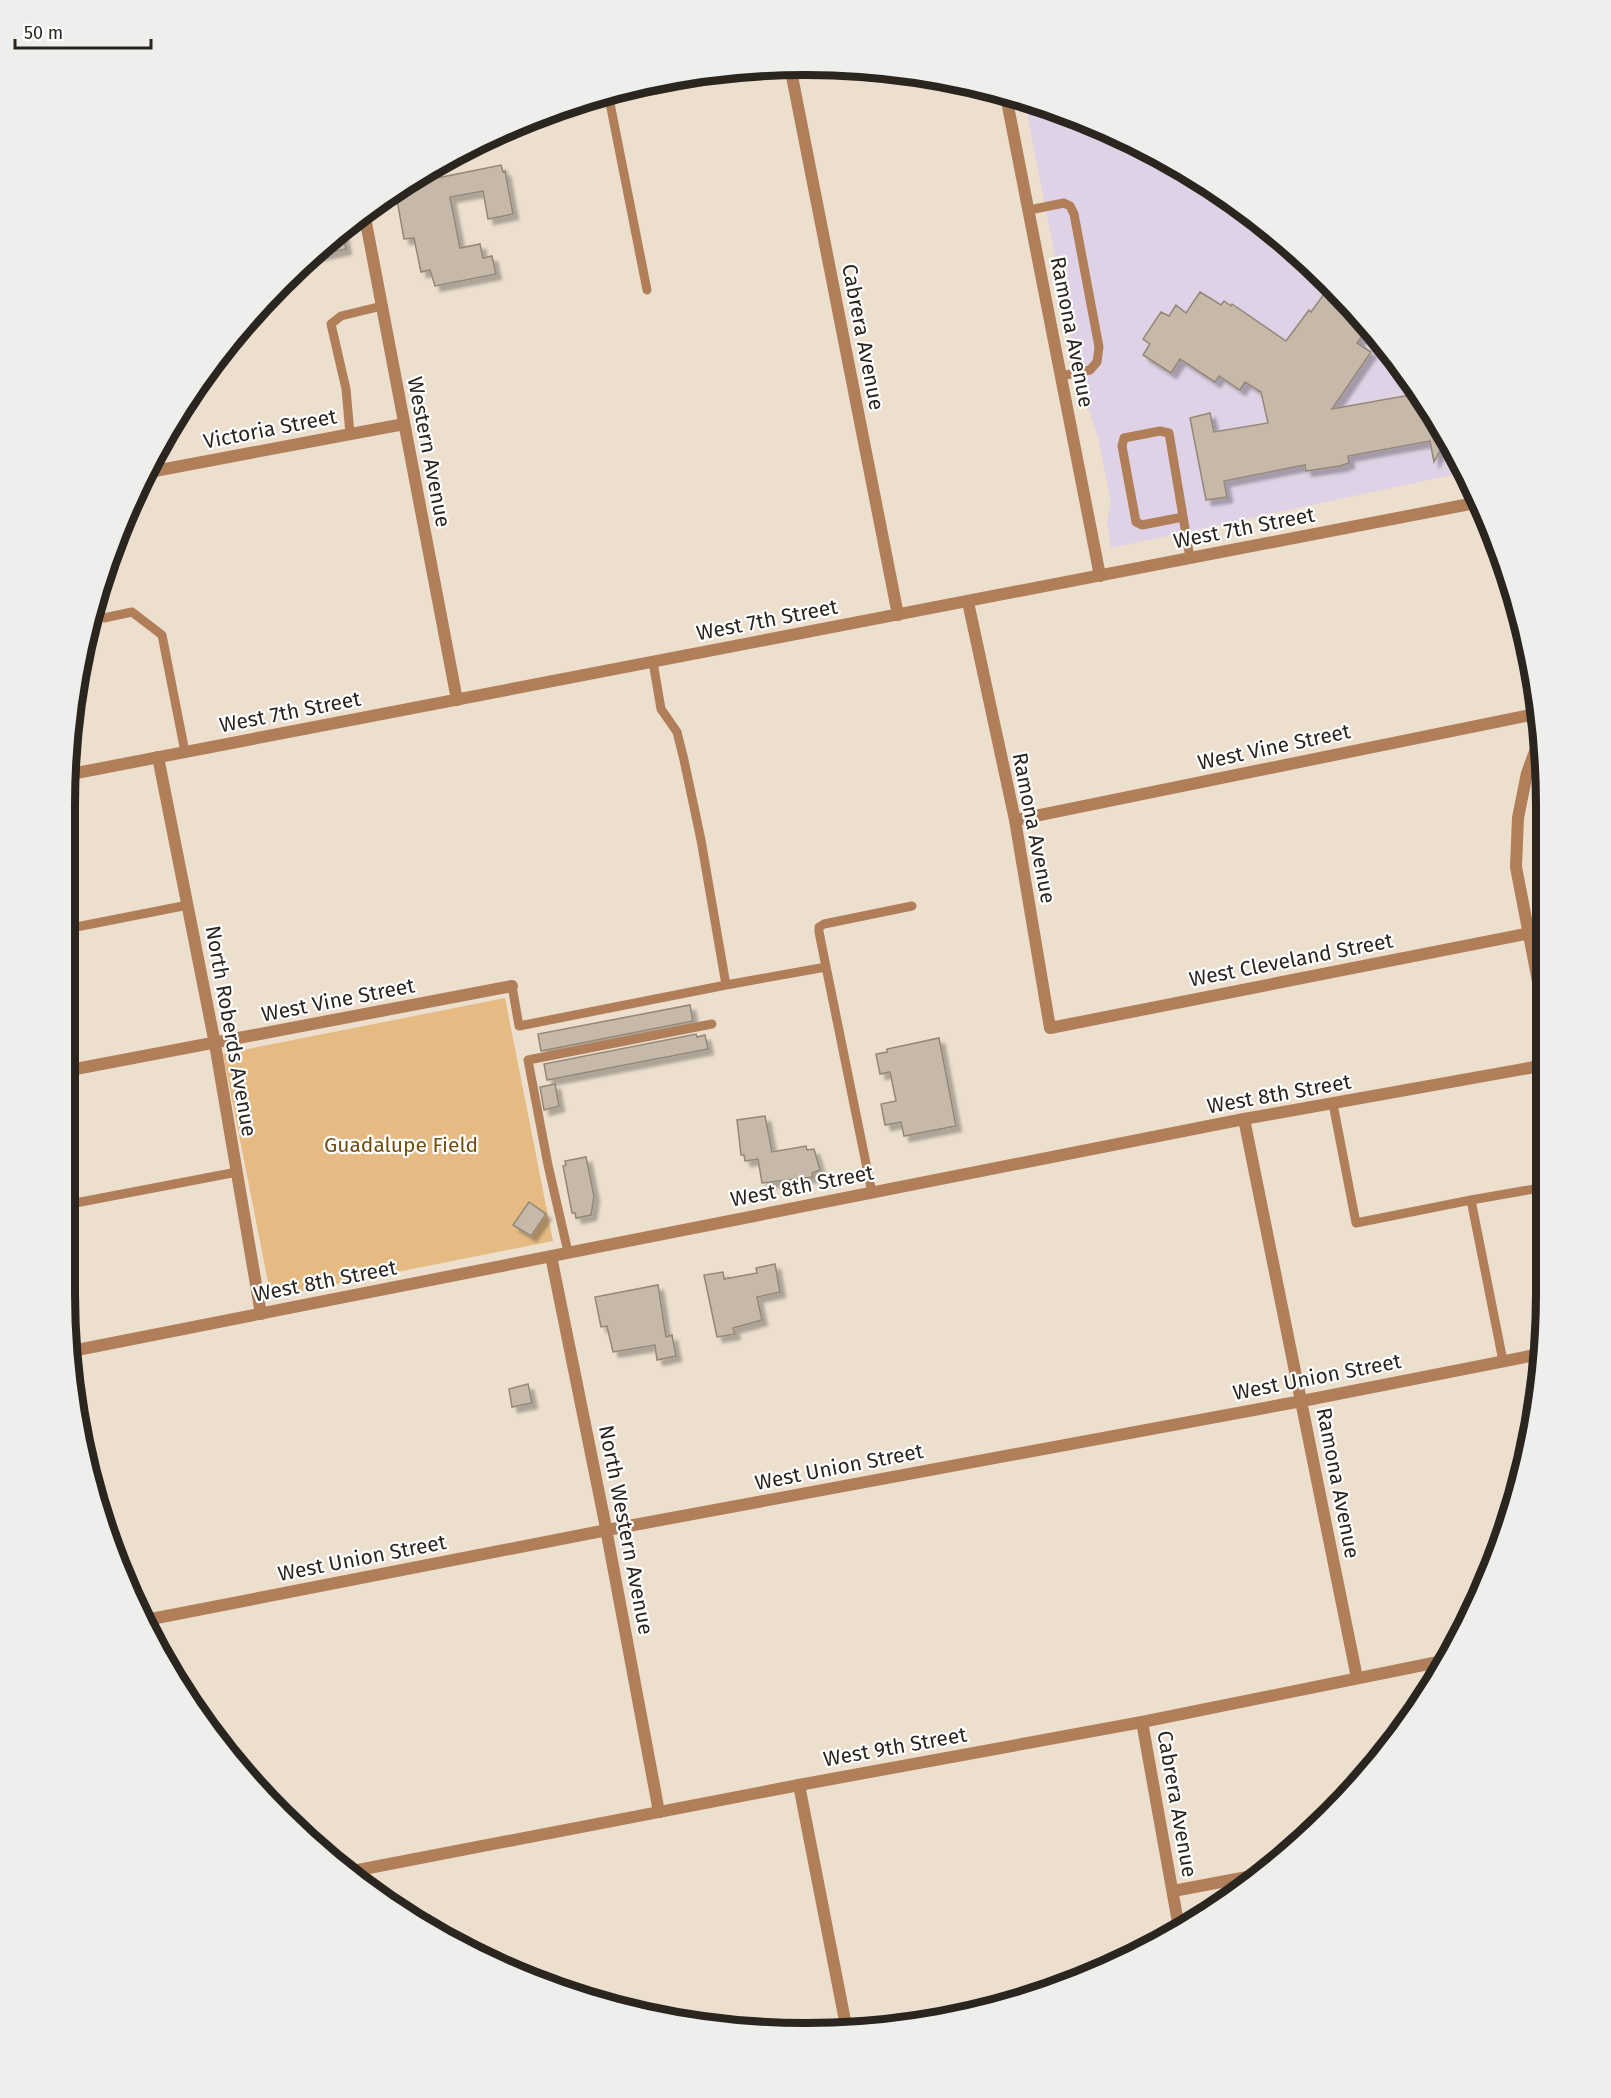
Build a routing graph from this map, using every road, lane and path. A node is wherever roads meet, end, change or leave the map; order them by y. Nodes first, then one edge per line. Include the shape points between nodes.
1 (792, 76) edge
2 (610, 102) edge
3 (1008, 104) edge
4 (1029, 210) junction
5 (366, 222) edge
6 (647, 290) dead end
7 (382, 306) junction
8 (1061, 376) junction
9 (404, 424) junction
10 (350, 434) junction
11 (157, 470) edge
12 (1470, 504) edge
13 (1183, 518) junction
14 (1190, 558) junction
15 (1100, 576) junction
16 (968, 602) junction
17 (898, 615) junction
18 (104, 618) dead end
19 (653, 662) junction
20 (457, 700) junction
21 (1530, 715) edge
22 (185, 752) junction
23 (1534, 754) edge
24 (158, 757) junction
25 (76, 773) edge
26 (1015, 820) junction
27 (188, 905) junction
28 (912, 906) dead end
29 (75, 927) edge
30 (1535, 932) edge
31 (826, 967) junction
32 (726, 985) junction
33 (512, 986) joint
34 (712, 1024) dead end
35 (1050, 1028) joint
36 (215, 1044) junction
37 (1536, 1067) edge
38 (75, 1069) edge
39 (1333, 1104) junction
40 (1244, 1119) junction
41 (237, 1172) junction
42 (1536, 1189) edge
43 (872, 1193) junction
44 (1471, 1200) junction
45 (75, 1203) edge
46 (568, 1252) junction
47 (551, 1256) junction
48 (261, 1314) junction
49 (78, 1350) edge
50 (1533, 1355) edge
51 (1503, 1361) junction
52 (1302, 1401) junction
53 (607, 1530) junction
54 (152, 1619) edge
55 (1435, 1663) edge
56 (1357, 1678) junction
57 (1142, 1722) junction
58 (799, 1785) junction
59 (659, 1812) junction
60 (358, 1870) edge
61 (1241, 1878) edge
62 (1173, 1891) junction
63 (1178, 1921) edge
64 (845, 2021) edge

1 - 17 street, Cabrera Avenue
2 - 6 lane
3 - 4 street, Ramona Avenue
4 - 8 street, Ramona Avenue
4 - 8 lane via 1064,203 1074,214 1099,347 1098,362 1090,370
5 - 7 street, Western Avenue
7 - 9 street, Western Avenue
7 - 10 lane via 341,316 331,324 346,389
8 - 15 street, Ramona Avenue
9 - 10 street, Victoria Street
9 - 20 street, Western Avenue
10 - 11 street, Victoria Street
12 - 14 street, West 7th Street
13 - 13 lane via 1169,433 1124,438 1122,446 1137,522 1142,525
13 - 14 lane
14 - 15 street, West 7th Street
15 - 16 street, West 7th Street
16 - 17 street, West 7th Street
16 - 26 street, Ramona Avenue
17 - 19 street, West 7th Street
18 - 22 lane via 132,612 162,635
19 - 20 street, West 7th Street
19 - 32 lane via 661,709 677,732 682,751
20 - 22 street, West 7th Street
21 - 26 street, West Vine Street
22 - 24 street, West 7th Street
23 - 30 street via 1518,818 1516,867
24 - 25 street, West 7th Street
24 - 27 street, North Roberds Avenue
26 - 35 street, Ramona Avenue
27 - 29 lane
27 - 36 street, North Roberds Avenue
28 - 31 lane via 819,927
30 - 35 street, West Cleveland Street
31 - 32 lane
31 - 43 lane
32 - 33 lane via 519,1026
33 - 36 street, West Vine Street
34 - 46 lane via 528,1060
36 - 38 street, West Vine Street
36 - 41 street, North Roberds Avenue
37 - 39 street, West 8th Street
39 - 40 street, West 8th Street
39 - 44 lane via 1356,1223
40 - 43 street, West 8th Street
40 - 52 street, Ramona Avenue
41 - 45 lane
41 - 48 street, North Roberds Avenue
42 - 44 lane
43 - 46 street, West 8th Street
44 - 51 lane
46 - 47 street, West 8th Street
47 - 48 street, West 8th Street
47 - 53 street, North Western Avenue
48 - 49 street, West 8th Street
50 - 51 street, West Union Street
51 - 52 street, West Union Street
52 - 53 street, West Union Street
52 - 56 street, Ramona Avenue
53 - 54 street, West Union Street
53 - 59 street, North Western Avenue
55 - 56 street, West 9th Street
56 - 57 street, West 9th Street
57 - 58 street, West 9th Street
57 - 62 street, Cabrera Avenue
58 - 59 street, West 9th Street
58 - 64 street
59 - 60 street, West 9th Street
61 - 62 street
62 - 63 street, Cabrera Avenue

